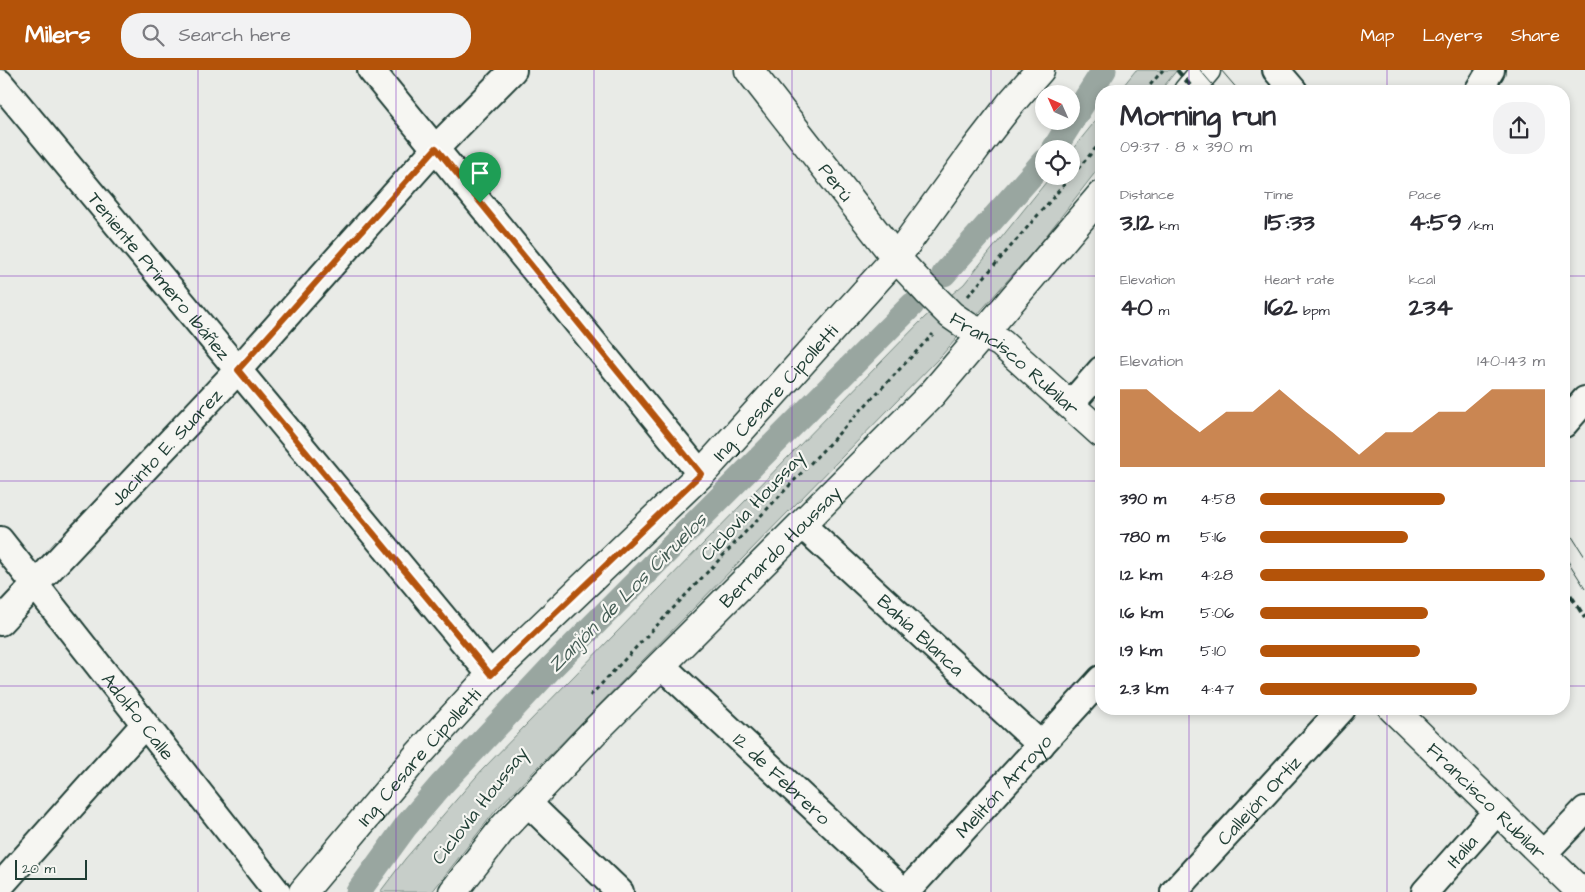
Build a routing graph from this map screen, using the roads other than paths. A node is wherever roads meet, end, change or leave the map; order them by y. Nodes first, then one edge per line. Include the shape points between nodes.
1 (372, 70) edge
2 (513, 70) edge
3 (749, 70) edge
4 (1040, 70) edge
5 (1206, 70) edge
6 (1276, 70) edge
7 (1491, 70) edge
8 (0, 83) edge
9 (1193, 85) edge
10 (1289, 85) edge
11 (1482, 85) edge
12 (436, 148) junction
13 (1095, 202) edge
14 (896, 258) junction
15 (927, 291) joint
16 (985, 334) junction
17 (238, 370) junction
18 (1095, 377) edge
19 (1585, 400) edge
20 (1070, 405) junction
21 (1570, 417) edge
22 (1095, 428) edge
23 (701, 474) junction
24 (802, 525) junction
25 (0, 540) edge
26 (35, 583) junction
27 (0, 622) edge
28 (660, 665) junction
29 (491, 675) junction
30 (1095, 686) edge
31 (1336, 715) edge
32 (1399, 715) edge
33 (144, 725) junction
34 (1041, 745) junction
35 (527, 802) junction
36 (1498, 810) junction
37 (1585, 810) edge
38 (1543, 854) junction
39 (0, 886) edge
40 (277, 892) edge
41 (303, 892) edge
42 (454, 892) edge
43 (620, 892) edge
44 (905, 892) edge
45 (1174, 892) edge
46 (1425, 892) edge
47 (1580, 892) edge

1 - 12 street
2 - 12 street, Jacinto E. Suarez
3 - 14 street, Perú
4 - 14 street, Ing. Cesare Cipolletti via 976,148
5 - 9 street
6 - 10 street
7 - 11 street
8 - 17 street, Teniente Primero Ibáñez
12 - 17 street, Jacinto E. Suarez
12 - 23 street
13 - 16 street, Bernardo Houssay
14 - 15 street, Perú
14 - 23 street, Ing. Cesare Cipolletti
15 - 16 street, Francisco Rubilar via 951,315
16 - 20 street, Francisco Rubilar via 1001,343
16 - 24 street, Bernardo Houssay via 932,394
17 - 26 street, Jacinto E. Suarez
17 - 29 street, Teniente Primero Ibáñez
18 - 20 street
19 - 21 street
20 - 22 street, Francisco Rubilar
23 - 29 street, Ing. Cesare Cipolletti
24 - 28 street, Bernardo Houssay
24 - 34 street, Bahía Blanca
25 - 26 street, Adolfo Calle
26 - 27 street, Jacinto E. Suarez
26 - 33 street, Adolfo Calle
28 - 35 street, Bernardo Houssay
28 - 44 street, 12 de Febrero
29 - 41 street, Ing. Cesare Cipolletti via 418,755
30 - 34 street, Melitón Arroyo
31 - 45 street, Callejón Ortiz
32 - 36 street, Francisco Rubilar
33 - 39 street
33 - 40 street, Adolfo Calle
34 - 44 street, Melitón Arroyo
35 - 42 street, Bernardo Houssay
35 - 43 street
36 - 38 street, Francisco Rubilar
36 - 46 street, Italia
37 - 38 street
38 - 47 street, Francisco Rubilar

